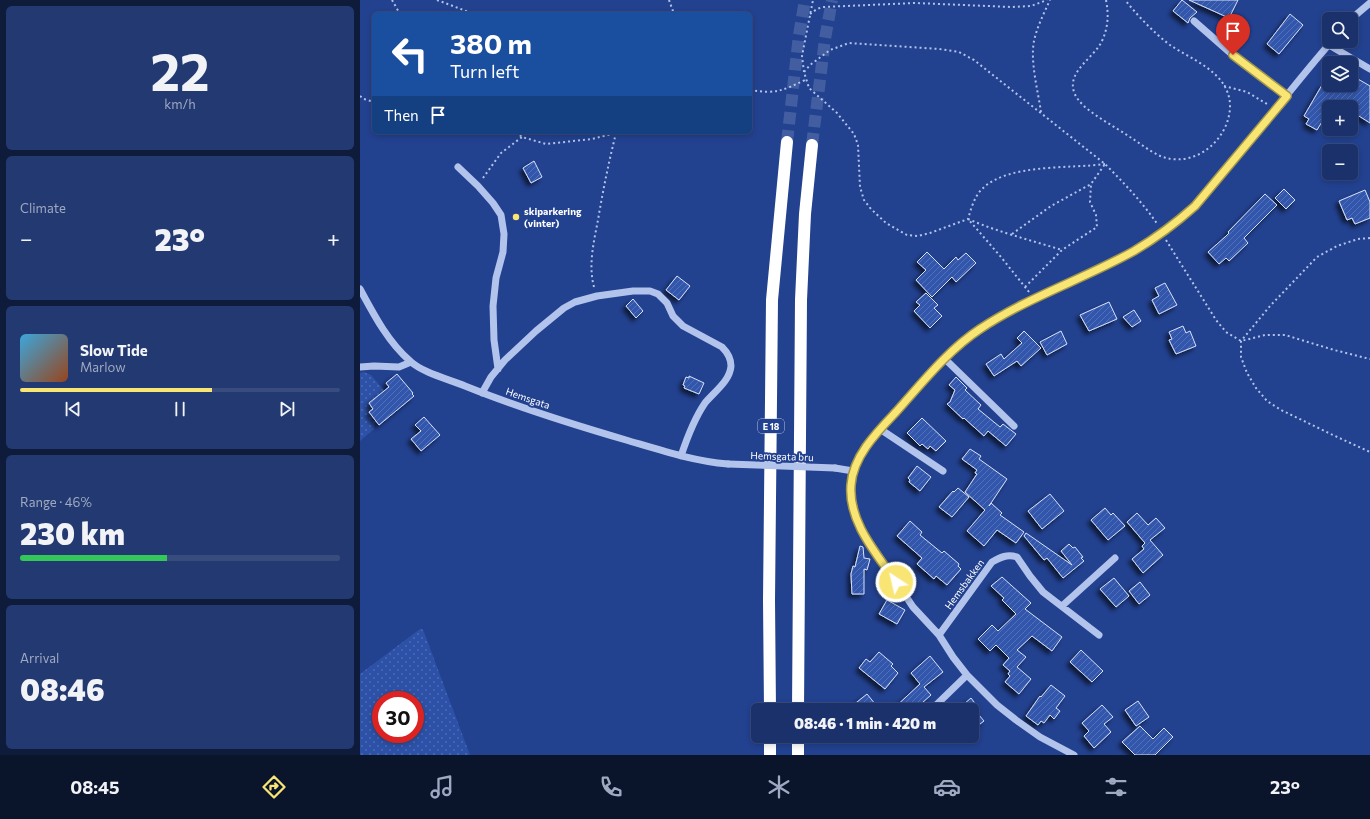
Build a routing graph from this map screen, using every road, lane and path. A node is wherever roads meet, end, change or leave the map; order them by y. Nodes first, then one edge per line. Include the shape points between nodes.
1 (392, 0) edge
2 (437, 0) edge
3 (669, 0) edge
4 (812, 0) edge
5 (1047, 0) edge
6 (1050, 0) edge
7 (1106, 0) edge
8 (1125, 0) edge
9 (1370, 3) edge
10 (399, 12) edge
11 (469, 12) edge
12 (673, 12) edge
13 (1358, 13) edge
14 (810, 14) junction
15 (1194, 21) dead end
16 (1326, 48) edge
17 (1338, 48) edge
18 (1370, 69) edge
19 (804, 72) junction
20 (805, 80) junction
21 (1224, 86) junction
22 (752, 90) edge
23 (360, 96) edge
24 (1287, 96) junction
25 (372, 101) edge
26 (1276, 110) junction
27 (1041, 114) junction
28 (518, 134) edge
29 (610, 134) edge
30 (616, 134) edge
31 (522, 137) junction
32 (787, 142) tunnel mouth
33 (812, 145) tunnel mouth
34 (1105, 164) junction
35 (458, 167) dead end
36 (1091, 184) junction
37 (478, 186) junction
38 (968, 219) junction
39 (1159, 227) dead end
40 (1012, 234) junction
41 (1164, 237) dead end
42 (1370, 238) edge
43 (1062, 250) junction
44 (1025, 287) junction
45 (360, 289) edge
46 (596, 296) junction
47 (1034, 299) junction
48 (1241, 341) junction
49 (945, 359) junction
50 (1370, 359) edge
51 (411, 362) junction
52 (360, 367) edge
53 (498, 369) junction
54 (482, 393) junction
55 (1014, 426) dead end
56 (880, 429) junction
57 (1370, 452) edge
58 (681, 456) junction
59 (728, 464) joint
60 (854, 471) junction
61 (942, 472) dead end
62 (1115, 558) dead end
63 (1062, 606) junction
64 (939, 635) junction
65 (1099, 635) dead end
66 (967, 675) junction
67 (770, 703) edge
68 (798, 703) edge
69 (938, 703) edge
70 (770, 743) edge
71 (798, 743) edge
72 (770, 755) edge
73 (798, 755) edge
74 (1074, 755) edge

1 - 10 path
2 - 11 path
3 - 12 path
4 - 14 path
5 - 14 path via 1031,6 1011,7 915,3 823,7
6 - 27 path via 1034,42
7 - 21 path via 1108,13 1101,43 1077,72 1073,82 1078,100 1097,116 1159,155 1184,160 1206,151 1224,130 1230,105
8 - 21 path via 1148,26 1215,74
9 - 13 street
14 - 19 path via 802,56
15 - 24 street via 1243,64
16 - 24 street
17 - 18 street
19 - 20 path
19 - 27 path via 830,50 849,43 959,52 974,60
20 - 22 path via 784,90
20 - 38 path via 809,88 838,113 854,134 858,145 860,187 864,200 886,223 907,235 918,236
21 - 26 path via 1247,92
23 - 25 path
24 - 26 street
26 - 47 street via 1195,206 1178,221 1133,251
27 - 34 path
28 - 31 path
29 - 31 path via 592,139 546,144
30 - 46 path via 593,247 591,277
31 - 37 path via 501,153
32 - 67 highway, E 18 via 772,300
33 - 68 highway via 805,214 801,300
34 - 36 path
34 - 38 path via 1032,170 994,180 982,189
34 - 39 path via 1148,210
35 - 37 street
36 - 40 path via 1051,206
36 - 43 path via 1090,202 1096,215 1097,227
37 - 53 street via 501,215 504,234 504,252 496,278 493,306
38 - 40 path
38 - 44 path
40 - 43 path
41 - 48 path via 1216,320 1226,332
42 - 48 path via 1337,246 1317,257
43 - 44 path
44 - 47 path
45 - 51 street, Hemsgata via 374,316 393,343
46 - 53 street via 564,308
46 - 58 street via 633,291 650,291 658,294 673,316 684,326 727,352 731,366 728,377 695,420
47 - 49 street via 980,329
48 - 50 path via 1265,335 1285,334
48 - 57 path via 1241,357 1247,373 1267,401
49 - 55 street
49 - 56 street
51 - 52 street via 399,367
51 - 54 street, Hemsgata
53 - 54 street
54 - 58 street, Hemsgata via 566,422
56 - 60 street via 863,451
56 - 61 street
58 - 59 street, Hemsgata
59 - 60 street, Hemsgata bru, bridge
60 - 64 street via 852,501 861,529 913,607
62 - 63 street
63 - 64 street, Hemsbakken via 1043,592 1017,557 1009,555 992,562
63 - 65 street, Hemsbakken
64 - 66 street
66 - 69 street
66 - 74 street via 1016,720 1040,737
70 - 72 highway
71 - 73 highway

